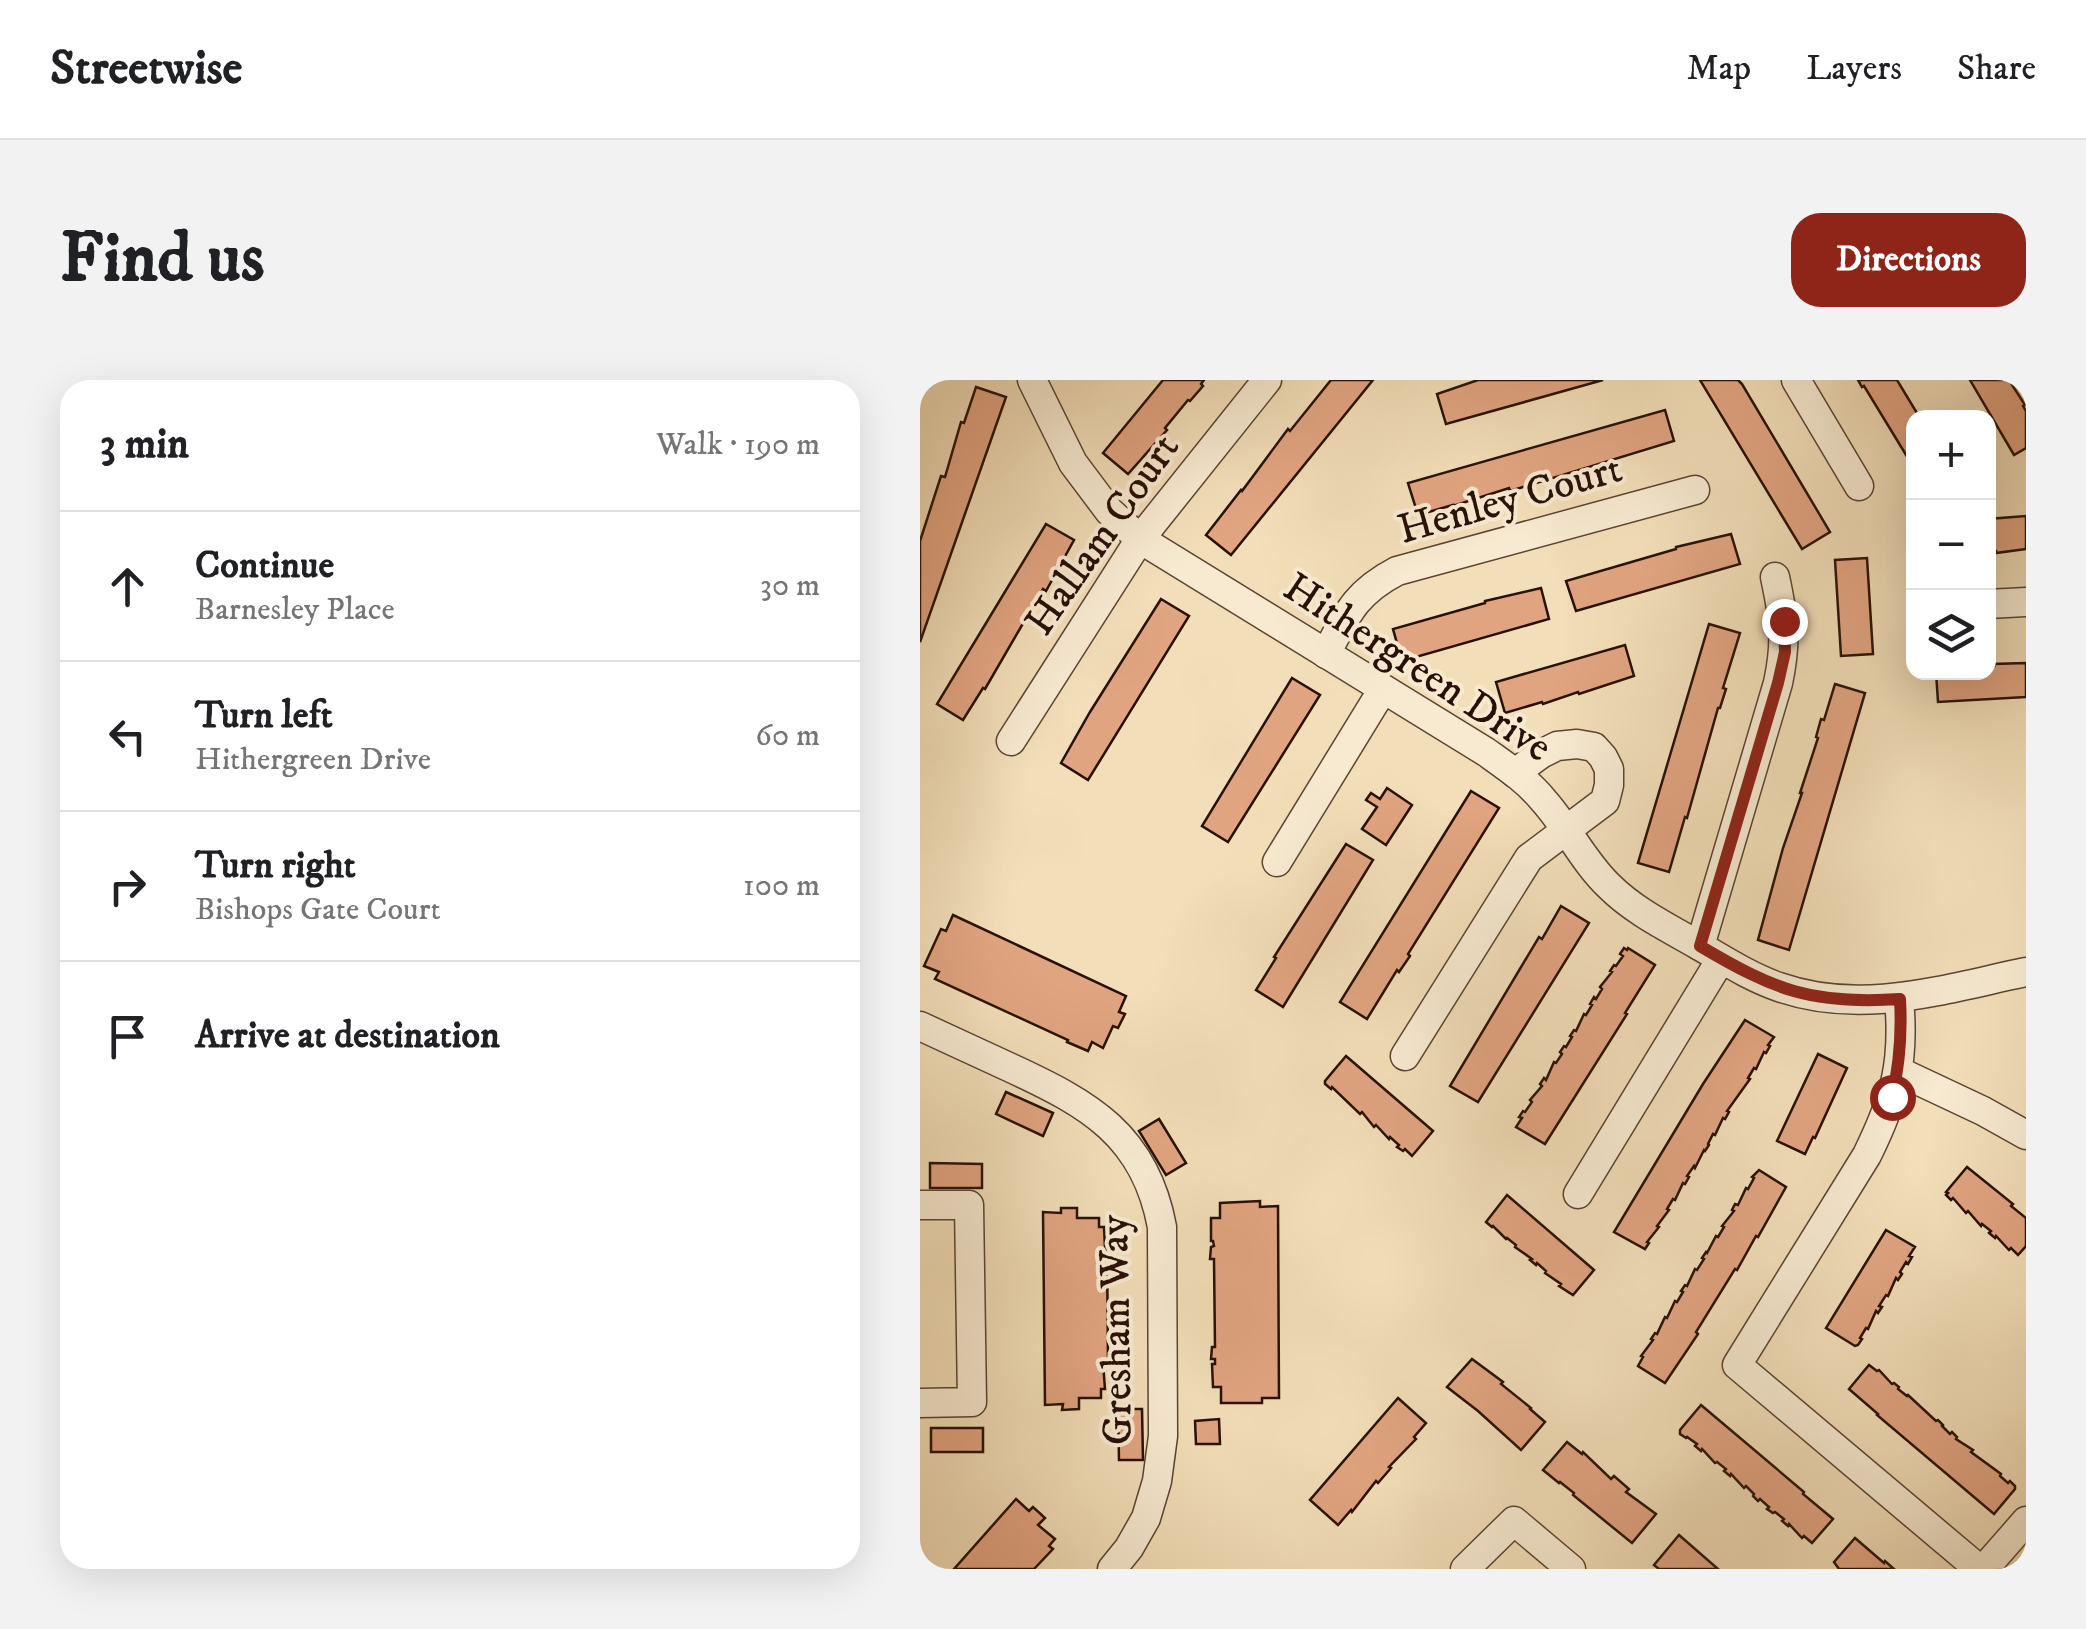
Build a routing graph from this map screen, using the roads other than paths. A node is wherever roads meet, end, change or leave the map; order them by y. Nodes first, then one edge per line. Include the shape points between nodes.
1 (1032, 380) edge
2 (1267, 380) edge
3 (1796, 380) edge
4 (1859, 486) dead end
5 (1695, 490) dead end
6 (1140, 540) junction
7 (1775, 578) dead end
8 (2026, 602) edge
9 (1996, 604) edge
10 (1326, 654) junction
11 (1383, 689) junction
12 (1011, 741) dead end
13 (1515, 773) junction
14 (1566, 831) junction
15 (1277, 862) dead end
16 (1711, 952) junction
17 (2026, 972) edge
18 (1900, 999) junction
19 (920, 1026) edge
20 (1405, 1056) dead end
21 (1898, 1071) junction
22 (2026, 1135) edge
23 (1578, 1194) dead end
24 (920, 1205) edge
25 (920, 1403) edge
26 (2026, 1520) edge
27 (1112, 1569) edge
28 (1466, 1569) edge
29 (1570, 1569) edge
30 (1981, 1569) edge

1 - 6 street, Hithergreen Drive via 1073,463
2 - 6 street, Hallam Court
3 - 4 street
5 - 10 street, Henley Court via 1397,572 1357,599
6 - 10 street, Hithergreen Drive
6 - 12 street, Hallam Court
7 - 16 street via 1785,652
8 - 9 street
10 - 11 street, Hithergreen Drive
11 - 13 street, Hithergreen Drive
11 - 15 street
13 - 14 street, Hithergreen Drive
13 - 14 street via 1556,746 1594,747 1603,756 1610,784 1605,801
14 - 16 street, Hithergreen Drive via 1628,904
14 - 20 street via 1529,858
16 - 18 street, Hithergreen Drive via 1806,996
16 - 23 street
17 - 18 street, Hithergreen Drive
18 - 21 street
19 - 27 street, Gresham Way via 1060,1090 1093,1112 1124,1140 1156,1198 1162,1227 1163,1436 1146,1518
21 - 22 street
21 - 30 street via 1867,1156 1737,1365
24 - 25 street via 969,1204 972,1402
26 - 30 street
28 - 29 street via 1514,1521

